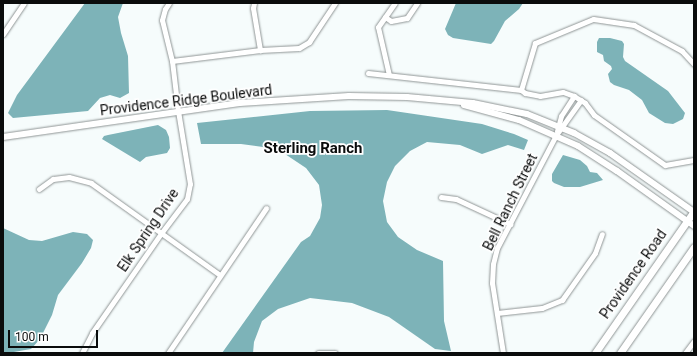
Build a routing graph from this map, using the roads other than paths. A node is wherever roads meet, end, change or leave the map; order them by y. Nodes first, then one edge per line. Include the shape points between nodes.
1 (24, 3) edge
2 (169, 3) edge
3 (254, 3) edge
4 (335, 3) edge
5 (395, 3) edge
6 (417, 3) edge
7 (385, 17) junction
8 (3, 34) edge
9 (260, 50) junction
10 (172, 61) junction
11 (694, 64) edge
12 (368, 73) dead end
13 (389, 75) junction
14 (521, 90) junction
15 (574, 96) junction
16 (581, 100) junction
17 (445, 101) junction
18 (178, 111) junction
19 (560, 127) junction
20 (556, 135) junction
21 (3, 137) edge
22 (694, 160) edge
23 (38, 189) dead end
24 (441, 197) dead end
25 (266, 208) dead end
26 (694, 212) edge
27 (687, 221) junction
28 (510, 224) junction
29 (694, 226) edge
30 (162, 232) junction
31 (602, 234) dead end
32 (694, 247) edge
33 (220, 274) junction
34 (496, 313) junction
35 (694, 341) edge
36 (82, 353) edge
37 (168, 353) edge
38 (318, 353) edge
39 (336, 353) edge
40 (502, 353) edge
41 (594, 353) edge
42 (620, 353) edge
43 (685, 353) edge

1 - 8 street
2 - 10 street, Elk Spring Drive via 162,20
3 - 9 street
4 - 9 street via 309,42 299,48
5 - 7 street
6 - 7 street via 407,18 391,21
7 - 13 street via 378,27
9 - 10 street
10 - 18 street, Elk Spring Drive
11 - 14 street via 682,51 634,25 593,19 535,43
12 - 13 street
13 - 14 street
14 - 15 street via 540,96 563,92
15 - 16 street
15 - 19 street via 561,116
16 - 19 street
16 - 22 street via 594,115 665,166
17 - 18 street, Providence Ridge Boulevard via 407,97 349,96 240,103
17 - 19 street, Providence Ridge Boulevard via 501,108
17 - 20 street, Providence Ridge Boulevard via 507,116
18 - 21 street, Providence Ridge Boulevard
18 - 30 street, Elk Spring Drive via 190,184 187,199
19 - 20 street, Bell Ranch Street
19 - 26 street, Providence Ridge Boulevard via 610,153
20 - 27 street, Providence Ridge Boulevard via 604,162
20 - 28 street, Bell Ranch Street
23 - 30 street via 53,180 69,177 91,183
24 - 28 street via 456,199
25 - 33 street
26 - 27 main road, Providence Road
27 - 29 street, Providence Ridge Boulevard
27 - 41 main road, Providence Road
28 - 34 street, Bell Ranch Street via 497,248 493,264 492,283
30 - 33 street
30 - 36 street, Elk Spring Drive via 92,333
31 - 34 street via 595,254 562,300 542,308
32 - 42 main road
33 - 37 street
34 - 40 street, Bell Ranch Street
35 - 43 street
38 - 39 street

